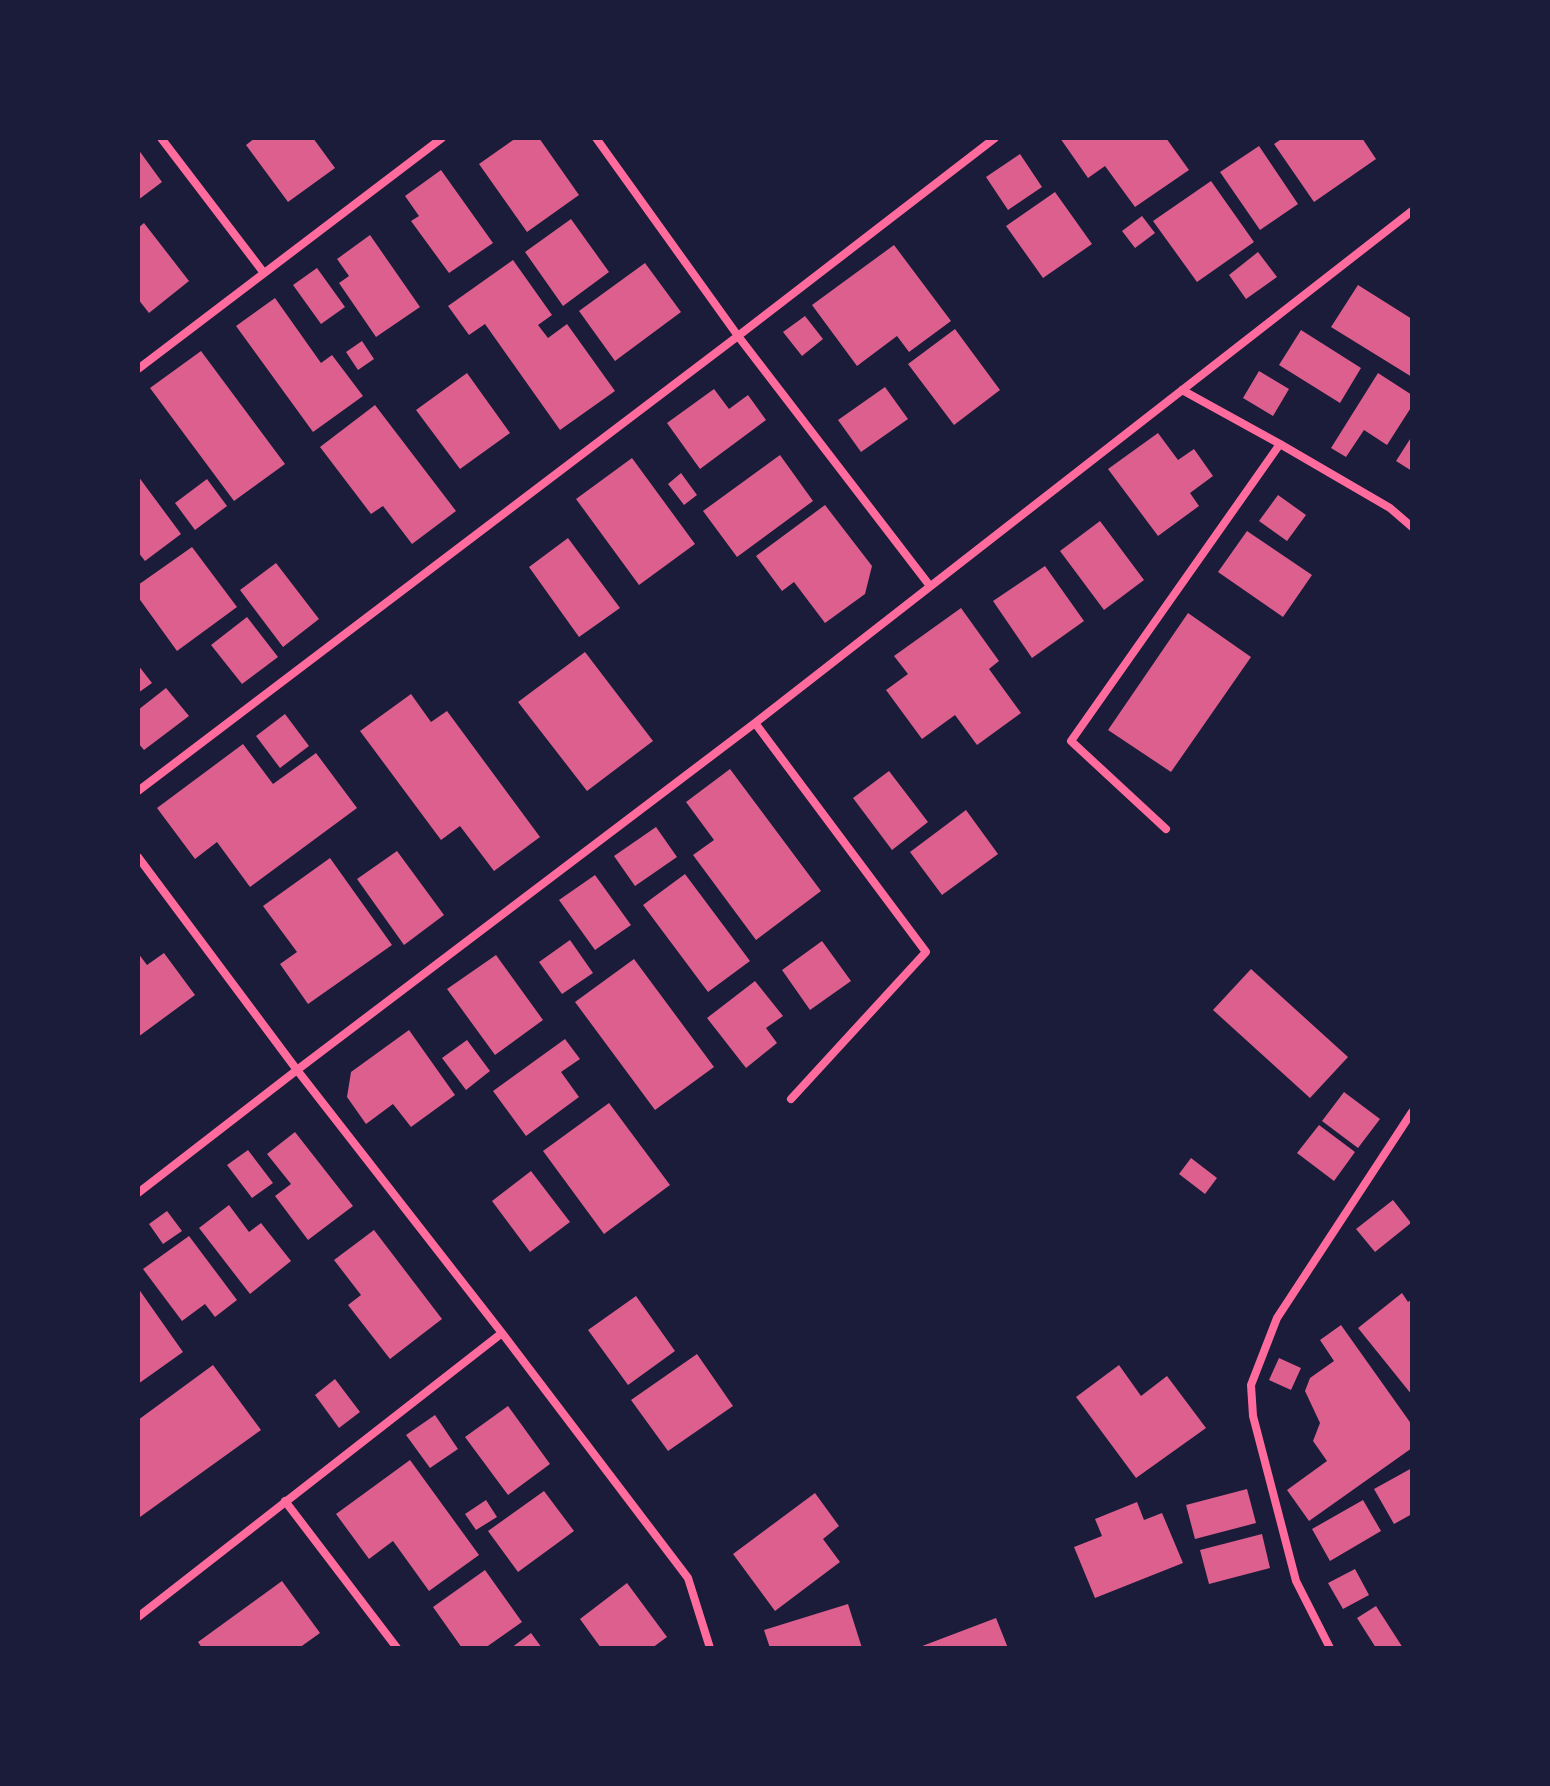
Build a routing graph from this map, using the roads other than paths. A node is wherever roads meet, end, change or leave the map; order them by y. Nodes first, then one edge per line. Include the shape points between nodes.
1 (161, 138) edge
2 (442, 138) edge
3 (596, 138) edge
4 (995, 138) edge
5 (1412, 211) edge
6 (264, 273) junction
7 (738, 336) junction
8 (138, 369) edge
9 (1182, 390) junction
10 (1280, 444) junction
11 (1412, 527) edge
12 (930, 586) junction
13 (755, 723) junction
14 (138, 791) edge
15 (1166, 829) dead end
16 (138, 857) edge
17 (297, 1070) junction
18 (791, 1099) dead end
19 (1412, 1112) edge
20 (138, 1193) edge
21 (502, 1333) junction
22 (285, 1501) junction
23 (138, 1617) edge
24 (397, 1648) edge
25 (710, 1648) edge
26 (1330, 1648) edge

1 - 6 street
2 - 6 street
3 - 7 street
4 - 7 street
5 - 9 street
6 - 8 street
7 - 12 street
7 - 14 street
9 - 10 street
9 - 12 street
10 - 11 street via 1390,508
10 - 15 street via 1071,741
12 - 13 street
13 - 17 street
13 - 18 street via 926,952
16 - 17 street
17 - 20 street
17 - 21 street
19 - 26 street via 1277,1318 1251,1385 1253,1416 1296,1581
21 - 22 street
21 - 25 street via 688,1578
22 - 23 street
22 - 24 street

